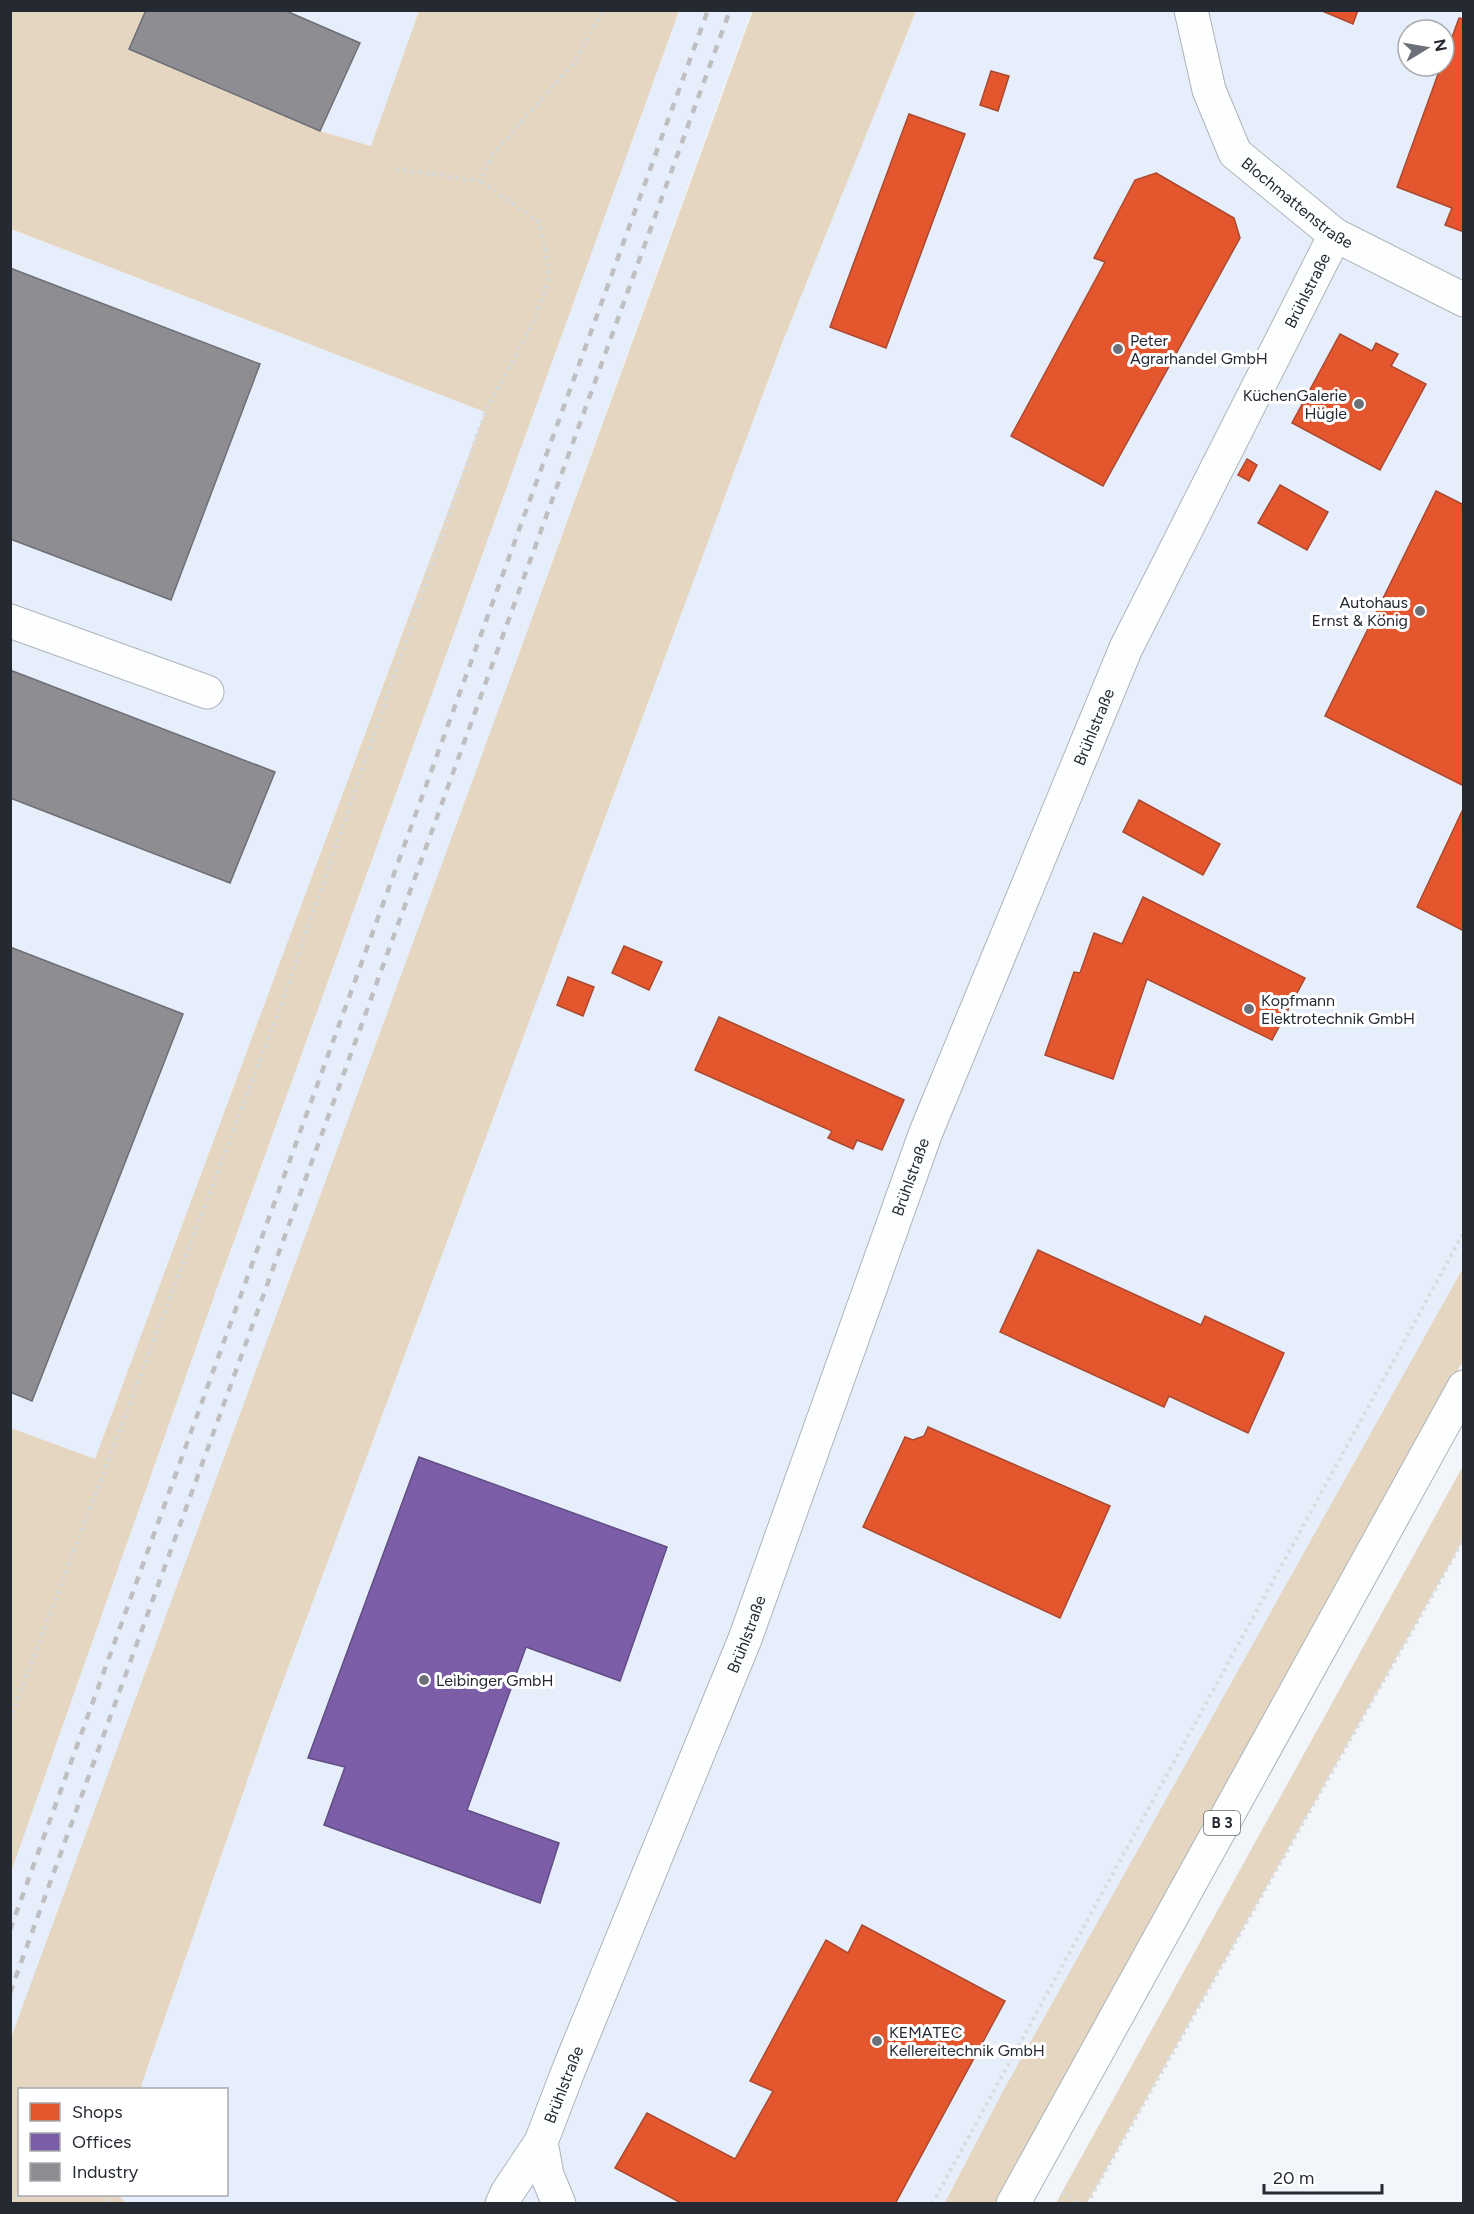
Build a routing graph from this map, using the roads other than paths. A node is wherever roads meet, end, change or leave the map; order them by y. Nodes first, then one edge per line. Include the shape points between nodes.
1 (1191, 10) edge
2 (1335, 235) junction
3 (1464, 300) edge
4 (10, 621) edge
5 (207, 692) dead end
6 (1464, 1387) edge
7 (541, 2142) junction
8 (502, 2204) edge
9 (559, 2204) edge
10 (1012, 2204) edge

1 - 2 street, Blochmattenstraße via 1209,90 1234,153
2 - 3 street, Blochmattenstraße
2 - 7 street, Brühlstraße via 1126,648 926,1132 745,1639
4 - 5 street
6 - 10 street, B 3
7 - 8 street, Brühlstraße
7 - 9 street, Brühlstraße via 547,2175

